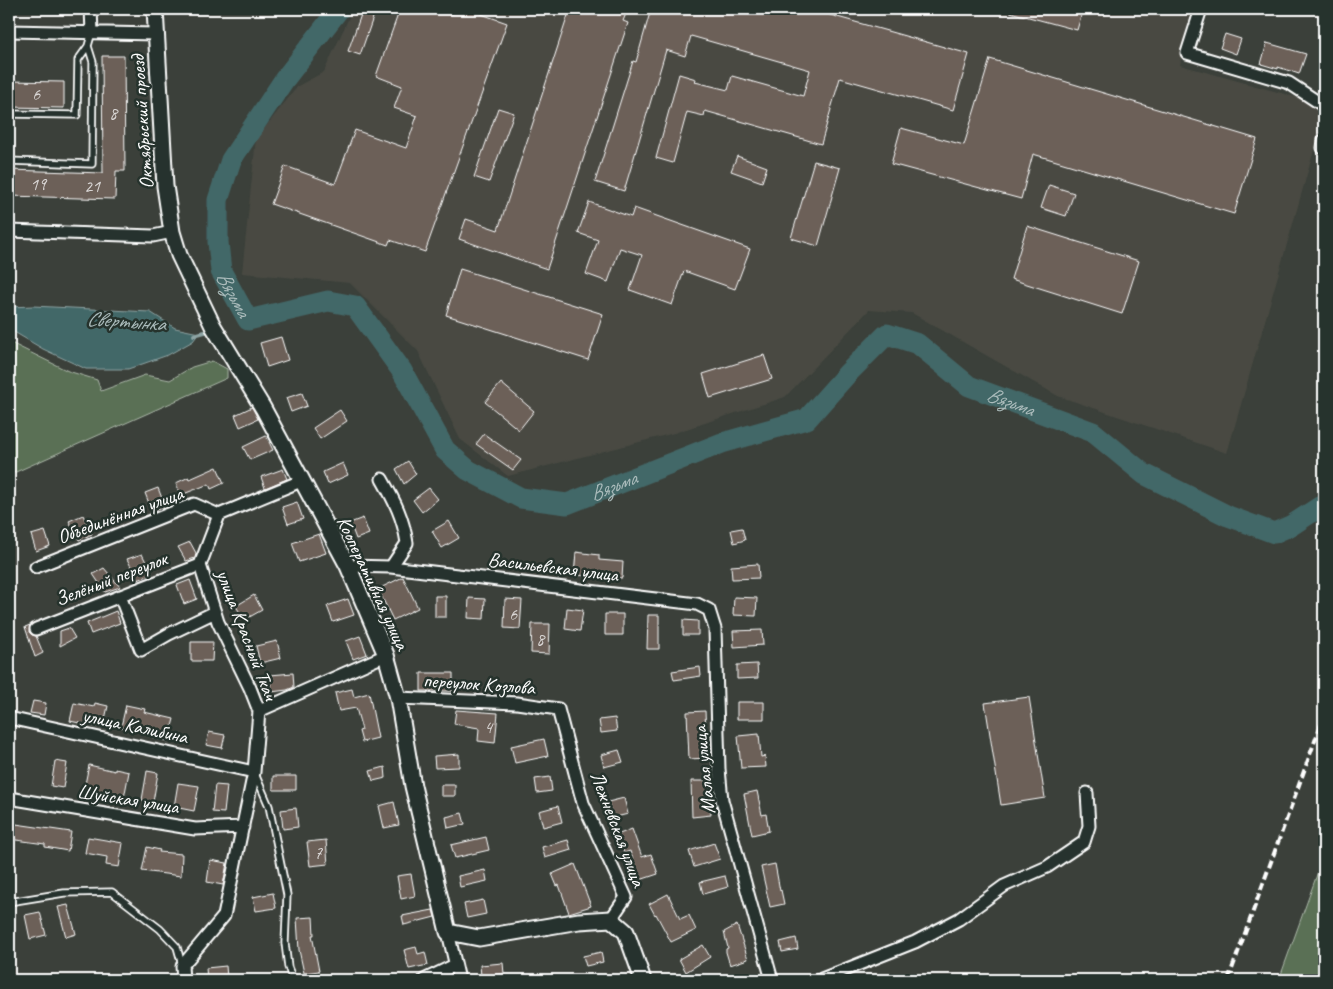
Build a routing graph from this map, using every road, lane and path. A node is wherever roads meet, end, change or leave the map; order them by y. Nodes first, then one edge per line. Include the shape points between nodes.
1 (91, 9) edge
2 (156, 9) edge
3 (1201, 9) edge
4 (9, 31) edge
5 (92, 32) junction
6 (156, 34) junction
7 (88, 46) junction
8 (1324, 106) edge
9 (9, 114) edge
10 (9, 161) edge
11 (9, 231) edge
12 (172, 232) junction
13 (382, 479) dead end
14 (301, 481) junction
15 (219, 515) junction
16 (200, 565) junction
17 (348, 566) junction
18 (391, 566) junction
19 (36, 567) dead end
20 (120, 596) junction
21 (709, 610) joint
22 (215, 612) junction
23 (36, 628) dead end
24 (386, 655) junction
25 (398, 698) junction
26 (558, 709) joint
27 (259, 711) junction
28 (9, 718) edge
29 (254, 772) junction
30 (1087, 793) dead end
31 (9, 798) edge
32 (243, 827) junction
33 (9, 902) edge
34 (611, 919) junction
35 (448, 932) junction
36 (456, 965) junction
37 (182, 966) junction
38 (183, 980) edge
39 (293, 980) edge
40 (424, 980) edge
41 (459, 980) edge
42 (642, 980) edge
43 (772, 980) edge
44 (819, 980) edge

1 - 5 street
2 - 6 street, Октябрьский проезд
3 - 8 street via 1187,53 1289,84
4 - 5 street
5 - 6 street
5 - 7 lane
6 - 12 street, Октябрьский проезд via 165,186
7 - 9 lane via 78,60 77,115
7 - 10 lane via 93,62 92,164
11 - 12 street via 153,236
12 - 14 street, Кооперативная улица via 179,255 213,326 263,408
13 - 18 street via 404,522 407,544
14 - 15 street
14 - 17 street, Кооперативная улица
15 - 16 street, улица Красный Ткач
15 - 19 street, Объединённая улица via 194,504
16 - 20 street, Зелёный переулок
16 - 22 street, улица Красный Ткач
17 - 18 street, Васильевская улица
17 - 24 street, Кооперативная улица
18 - 21 street, Васильевская улица via 697,604
20 - 22 street via 141,650
20 - 23 street, Зелёный переулок
21 - 43 street, Малая улица via 715,628 722,800
22 - 27 street, улица Красный Ткач
24 - 25 street, Кооперативная улица
24 - 27 street
25 - 26 street, переулок Козлова via 517,702
25 - 35 street, Кооперативная улица via 413,786
26 - 34 street, Лежневская улица via 583,803 626,897
27 - 29 street, улица Красный Ткач
28 - 29 street, улица Калибина
29 - 32 street, улица Красный Ткач
29 - 39 lane, улица Красный Ткач via 269,806 287,895 285,943
30 - 44 street via 1089,826 1084,842 1047,867 1004,886 959,920 915,942
31 - 32 street, Шуйская улица via 195,829
32 - 37 street, улица Красный Ткач via 224,916
33 - 37 lane via 64,893 112,892 160,929 177,947
34 - 35 street via 579,921 479,938
34 - 42 street via 626,932
35 - 36 street, Кооперативная улица
36 - 40 street
36 - 41 street, Кооперативная улица
37 - 38 street

